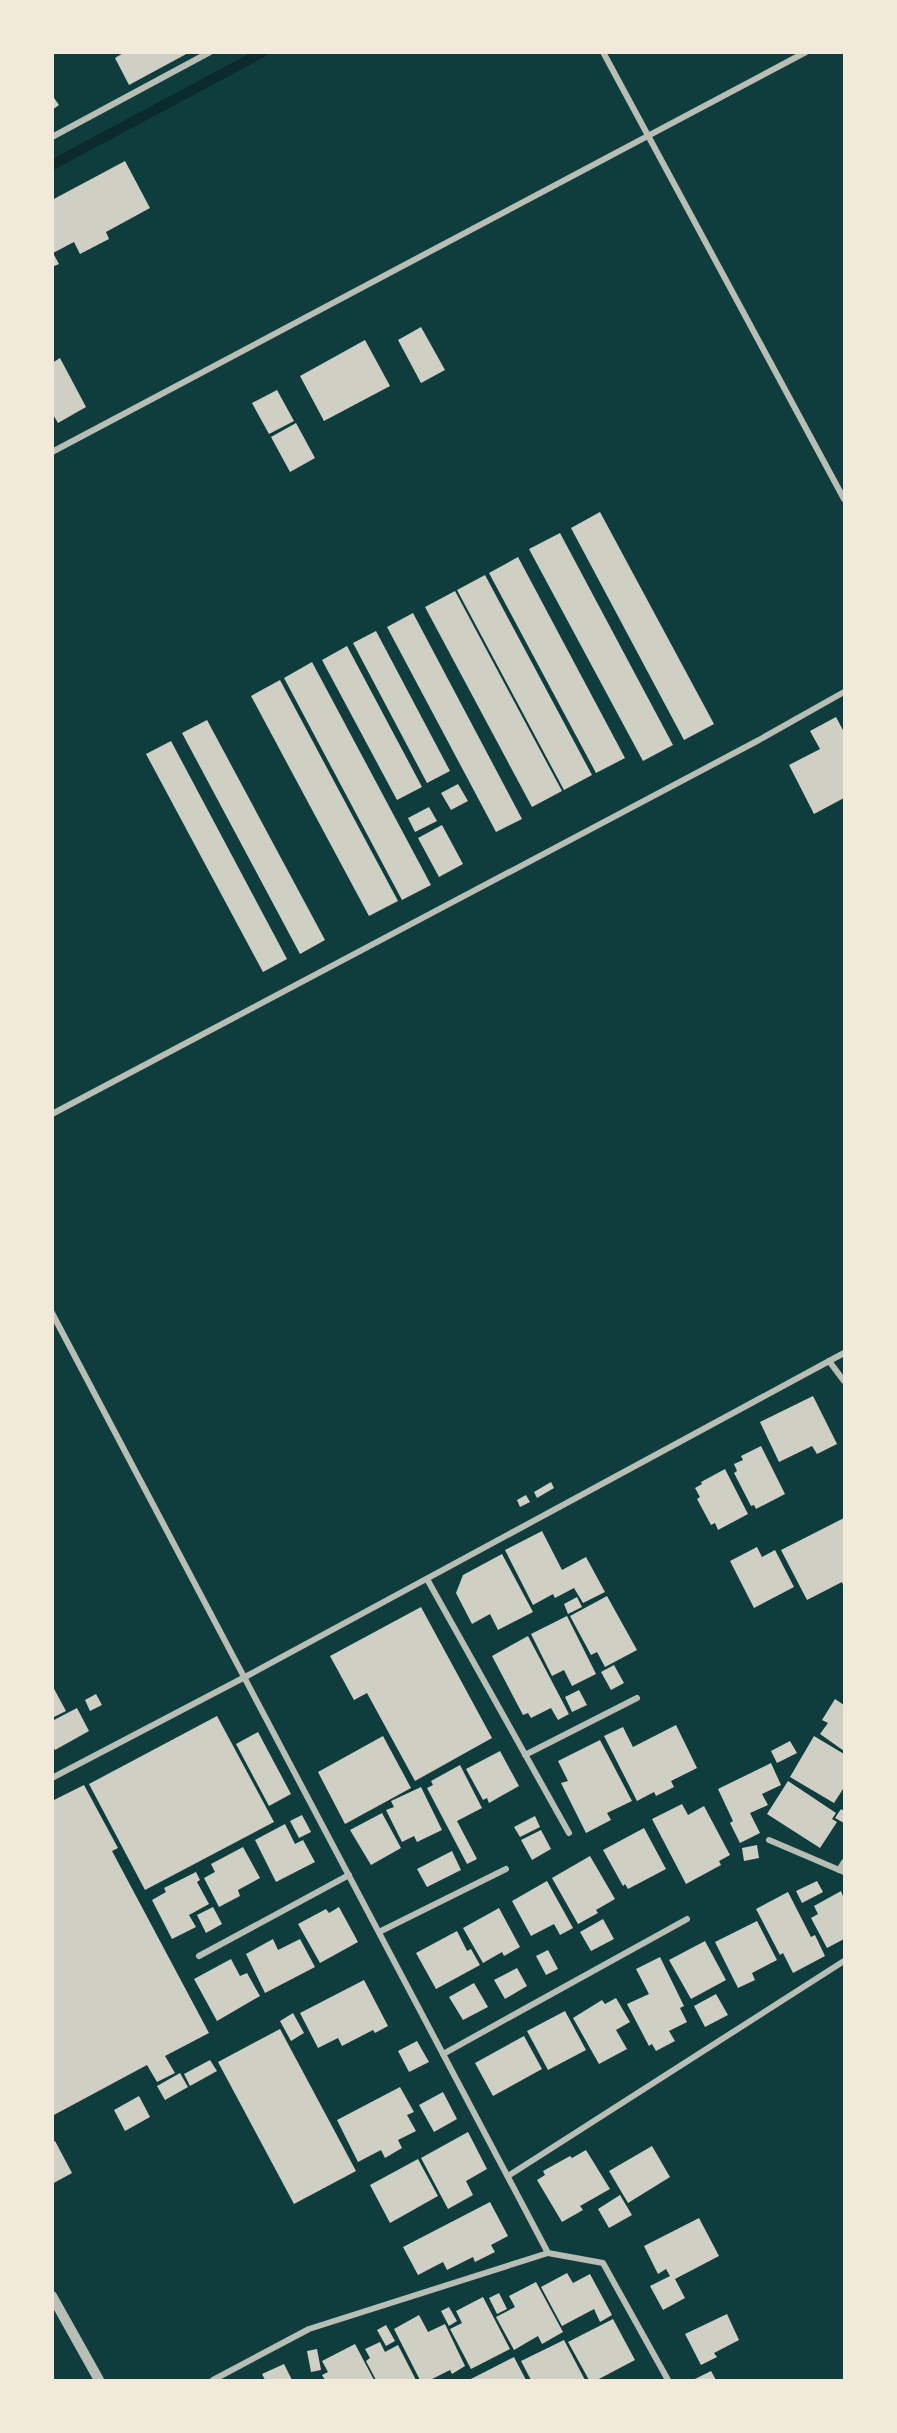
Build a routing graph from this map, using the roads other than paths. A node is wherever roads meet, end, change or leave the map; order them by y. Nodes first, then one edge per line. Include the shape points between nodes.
1 (210, 52) edge
2 (603, 52) edge
3 (806, 52) edge
4 (792, 56) edge
5 (648, 135) junction
6 (52, 137) edge
7 (52, 452) edge
8 (844, 499) edge
9 (844, 692) edge
10 (52, 1114) edge
11 (52, 1313) edge
12 (844, 1353) edge
13 (829, 1361) junction
14 (844, 1381) edge
15 (427, 1579) junction
16 (245, 1677) junction
17 (637, 1698) dead end
18 (525, 1755) junction
19 (52, 1778) edge
20 (569, 1833) dead end
21 (769, 1840) dead end
22 (844, 1862) edge
23 (506, 1869) dead end
24 (842, 1871) edge
25 (349, 1875) junction
26 (687, 1919) dead end
27 (379, 1932) junction
28 (199, 1956) dead end
29 (844, 1960) edge
30 (443, 2054) junction
31 (508, 2176) junction
32 (548, 2253) junction
33 (52, 2296) edge
34 (99, 2380) edge
35 (213, 2380) edge
36 (665, 2380) edge

1 - 6 street
2 - 5 street
3 - 4 street
4 - 5 street
5 - 7 street
5 - 8 street
9 - 10 street
11 - 16 street
12 - 13 street
13 - 14 street
13 - 15 street
15 - 16 street
15 - 18 street
16 - 19 street
16 - 25 street
17 - 18 street
18 - 20 street
21 - 24 street
22 - 24 street
23 - 27 street
25 - 27 street
25 - 28 street
26 - 30 street
27 - 30 street
29 - 31 street
30 - 31 street
31 - 32 street
32 - 35 street via 309,2329
32 - 36 street via 603,2263
33 - 34 street

